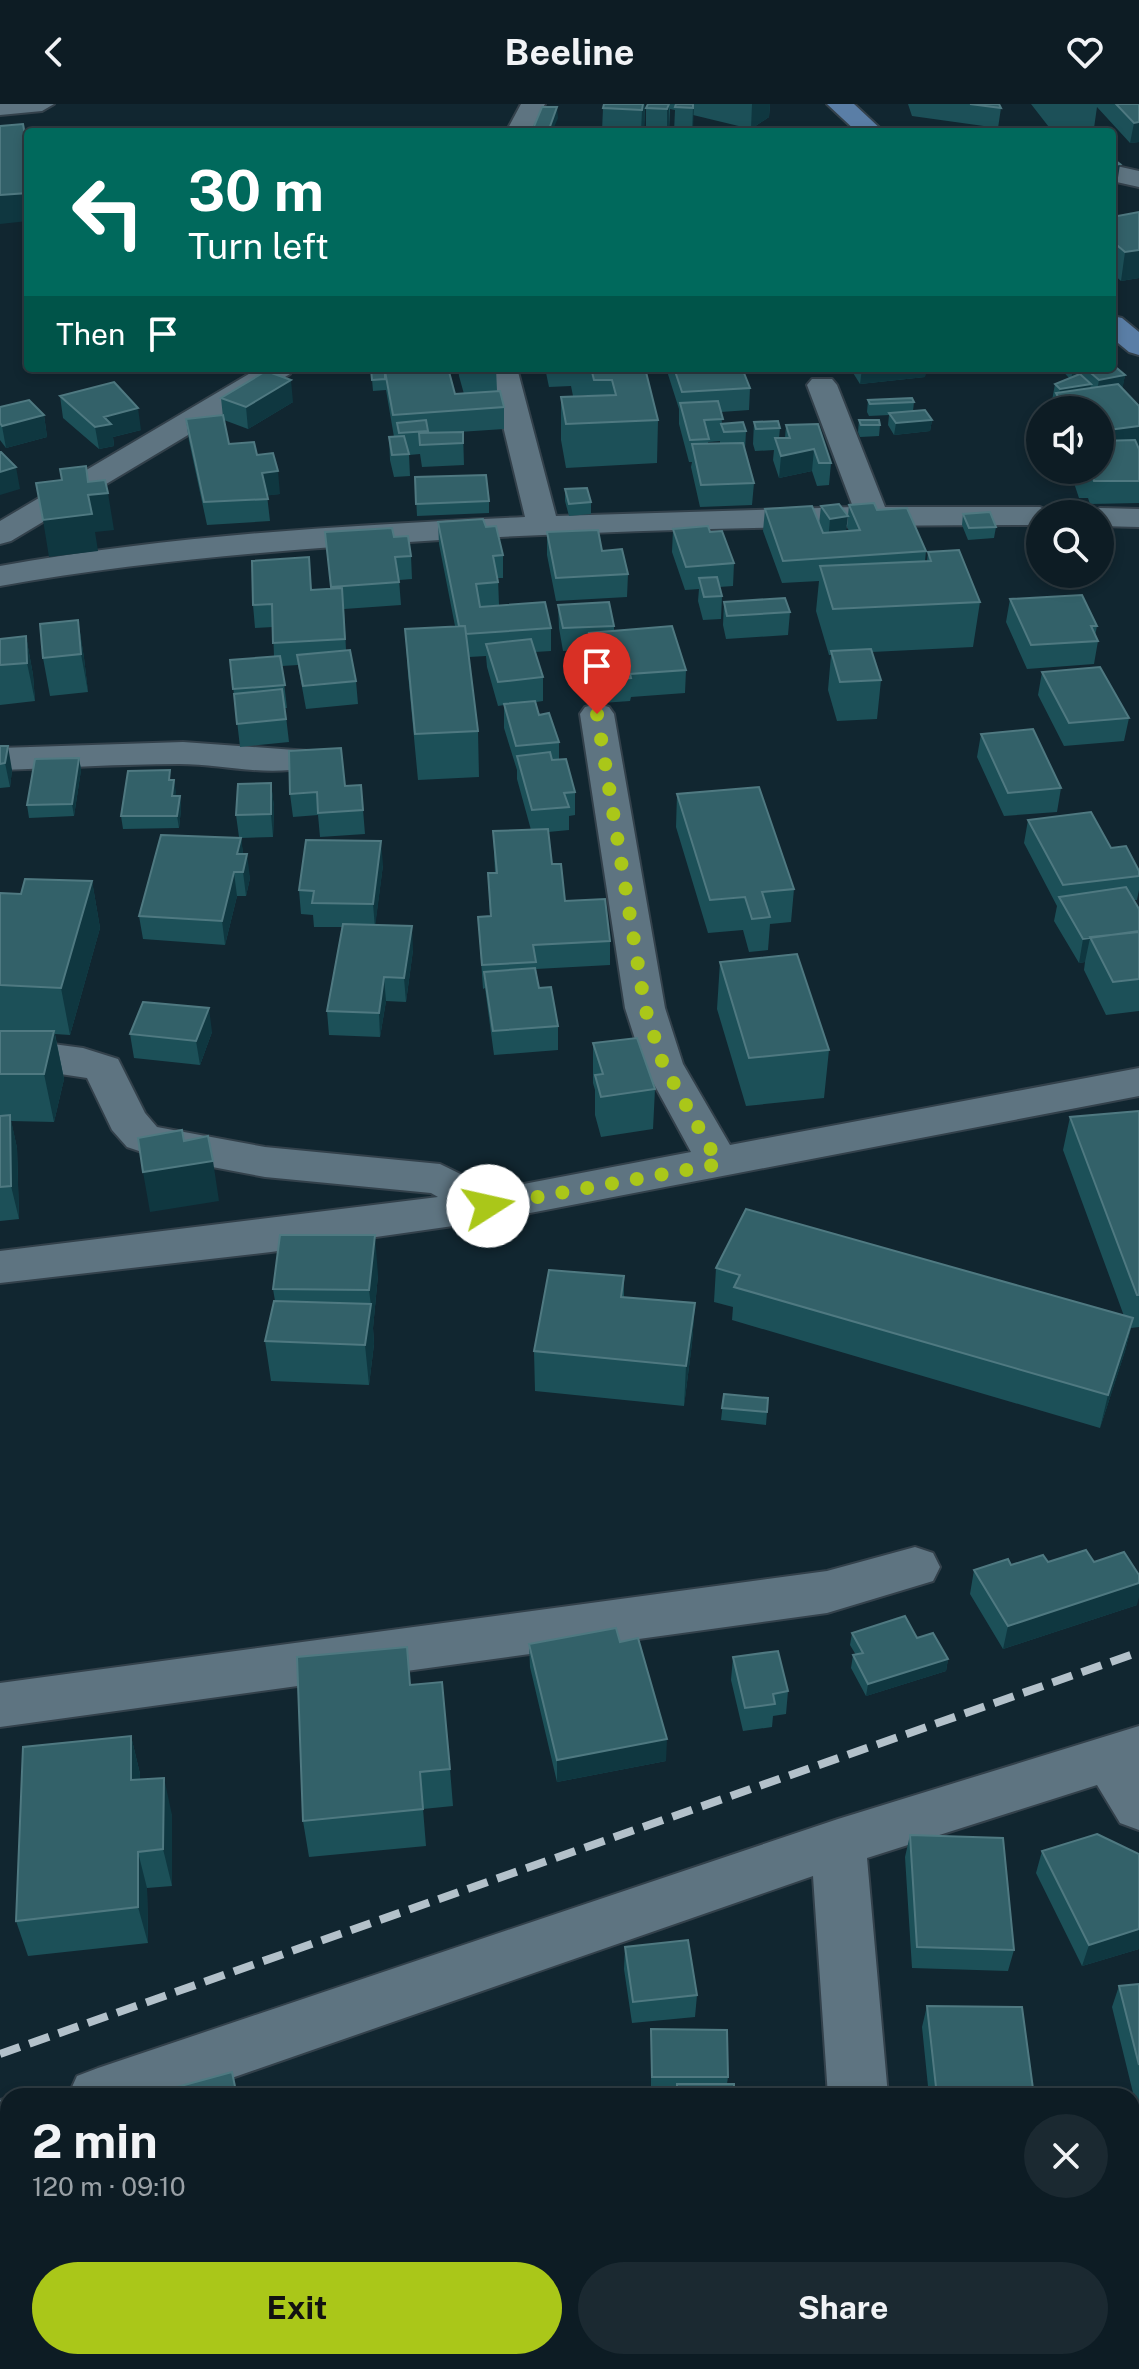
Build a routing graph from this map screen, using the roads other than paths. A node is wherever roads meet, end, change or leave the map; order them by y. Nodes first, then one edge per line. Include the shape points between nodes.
1 (42, 104) edge
2 (533, 104) edge
3 (839, 104) edge
4 (0, 108) edge
5 (520, 128) edge
6 (867, 128) edge
7 (1139, 152) edge
8 (1116, 155) edge
9 (1116, 174) edge
10 (1139, 179) edge
11 (1116, 327) edge
12 (1139, 346) edge
13 (273, 372) edge
14 (504, 372) edge
15 (822, 385) dead end
16 (872, 515) junction
17 (1026, 516) edge
18 (1114, 517) edge
19 (1139, 518) edge
20 (543, 525) junction
21 (0, 534) edge
22 (0, 576) edge
23 (597, 714) dead end
24 (0, 759) edge
25 (296, 759) edge
26 (0, 1051) edge
27 (1139, 1082) edge
28 (719, 1164) junction
29 (488, 1206) junction
30 (0, 1267) edge
31 (915, 1567) dead end
32 (0, 1705) edge
33 (1124, 1754) edge
34 (1139, 1806) edge
35 (838, 1843) junction
36 (121, 2088) edge
37 (857, 2088) edge

1 - 4 street
2 - 5 street
3 - 6 main road
7 - 8 street
9 - 10 street
11 - 12 main road
13 - 21 street
14 - 20 street
15 - 16 street
16 - 17 street
16 - 20 street
18 - 19 street
20 - 22 street via 221,545
23 - 28 street via 645,1008 663,1064
24 - 25 street via 183,753
26 - 29 street via 103,1069 127,1120 142,1137 169,1146 265,1162 440,1179
27 - 28 street
28 - 29 street
29 - 30 street
31 - 32 street via 827,1592
33 - 34 street
33 - 35 street
35 - 36 street
35 - 37 street

